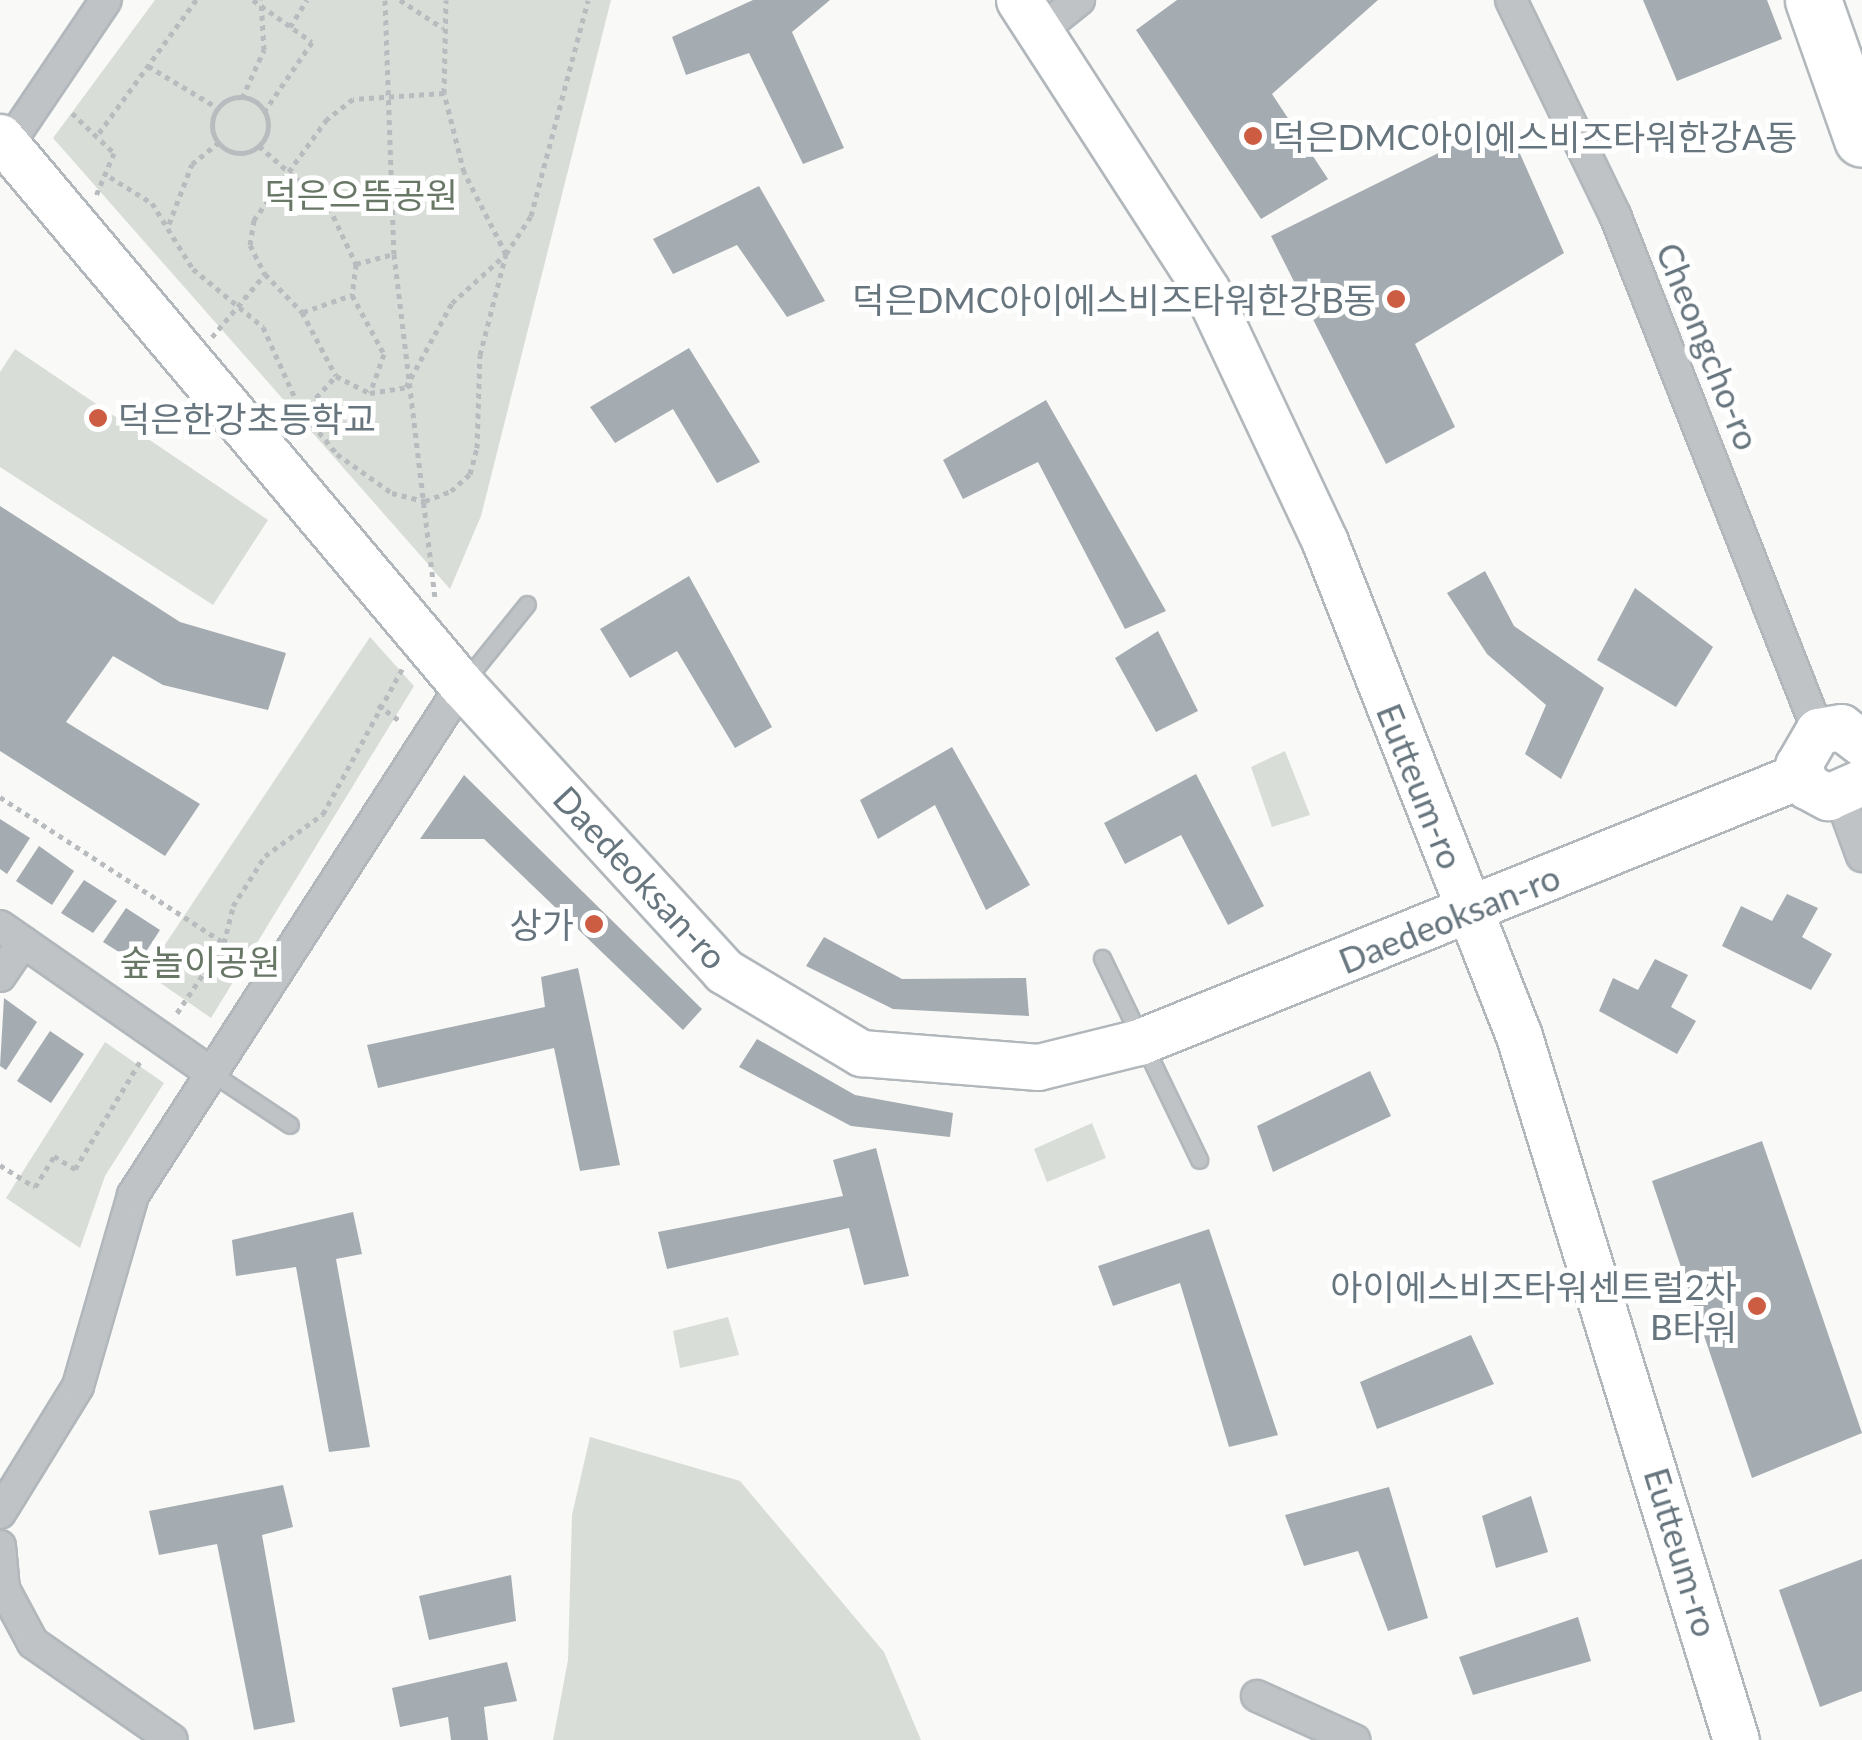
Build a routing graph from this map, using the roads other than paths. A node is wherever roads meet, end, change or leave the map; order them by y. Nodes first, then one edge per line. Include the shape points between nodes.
1 (106, 0) edge
2 (1079, 0) edge
3 (1510, 0) edge
4 (1814, 0) edge
5 (1030, 16) edge
6 (1862, 138) edge
7 (3, 146) edge
8 (527, 604) dead end
9 (462, 685) junction
10 (1818, 730) junction
11 (1862, 742) edge
12 (1801, 775) junction
13 (1851, 789) edge
14 (1862, 856) edge
15 (1471, 910) junction
16 (12, 934) edge
17 (1102, 958) dead end
18 (0, 976) edge
19 (1139, 1042) junction
20 (213, 1074) junction
21 (290, 1125) dead end
22 (1199, 1160) dead end
23 (0, 1513) edge
24 (0, 1546) edge
25 (1258, 1696) dead end
26 (172, 1740) edge
27 (1354, 1740) edge
28 (1736, 1740) edge

1 - 7 street
2 - 5 street
3 - 10 street, Cheongcho-ro via 1615,215
4 - 6 highway
5 - 15 street, Eutteum-ro via 1207,290 1325,542
7 - 9 street, Daedeoksan-ro
8 - 9 lane
9 - 19 street, Daedeoksan-ro via 724,971 861,1052 1038,1068
9 - 20 street
10 - 11 street via 1841,728
10 - 12 street via 1799,755
12 - 13 street via 1817,793
12 - 15 street, Daedeoksan-ro
13 - 14 street
15 - 19 street, Daedeoksan-ro
15 - 28 street, Eutteum-ro via 1612,1317
16 - 18 street
16 - 20 street
17 - 19 lane
19 - 22 lane
20 - 21 lane
20 - 23 street via 133,1195 78,1386
24 - 26 street via 4,1589 33,1643
25 - 27 street

